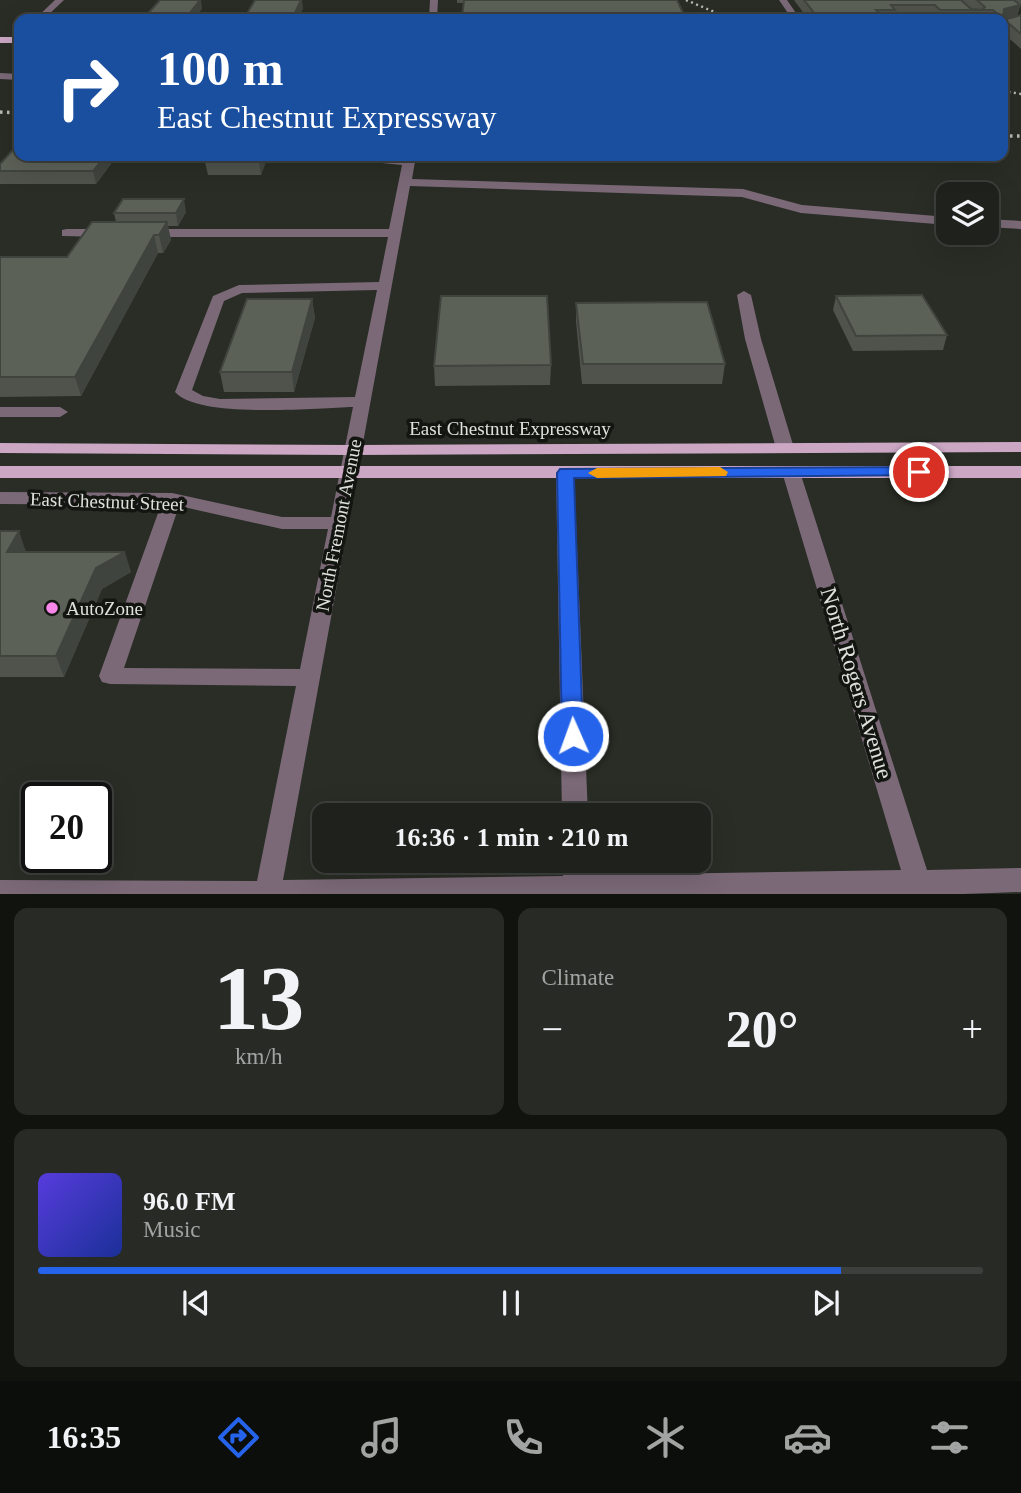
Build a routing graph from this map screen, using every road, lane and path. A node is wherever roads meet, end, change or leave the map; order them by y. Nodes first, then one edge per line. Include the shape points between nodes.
1 (60, 0) edge
2 (44, 14) edge
3 (409, 161) edge
4 (405, 182) junction
5 (936, 219) edge
6 (999, 224) edge
7 (1021, 225) edge
8 (66, 233) dead end
9 (395, 233) junction
10 (385, 286) junction
11 (744, 295) dead end
12 (362, 402) junction
13 (0, 412) edge
14 (60, 412) dead end
15 (1021, 447) edge
16 (0, 448) edge
17 (785, 448) junction
18 (352, 450) junction
19 (1021, 471) edge
20 (0, 472) edge
21 (792, 472) junction
22 (565, 473) junction
23 (348, 474) junction
24 (0, 498) edge
25 (172, 499) junction
26 (338, 523) junction
27 (309, 678) junction
28 (575, 803) edge
29 (1021, 880) edge
30 (577, 881) edge
31 (919, 888) edge
32 (0, 892) edge
33 (267, 893) edge

1 - 2 street
3 - 4 street, North Fremont Avenue
4 - 5 street via 743,193 801,209
4 - 9 street, North Fremont Avenue
6 - 7 street
8 - 9 street
9 - 10 street, North Fremont Avenue
10 - 12 street, North Fremont Avenue
10 - 12 street via 228,293 218,299 183,392 220,404
11 - 17 street
12 - 18 street, North Fremont Avenue
13 - 14 street
15 - 17 main road, East Chestnut Expressway
16 - 18 main road, East Chestnut Expressway
17 - 18 main road, East Chestnut Expressway
18 - 23 street, North Fremont Avenue
19 - 21 main road
20 - 23 main road
21 - 22 main road
21 - 31 street, North Rogers Avenue
22 - 23 main road
22 - 28 street
23 - 26 street, North Fremont Avenue
24 - 25 street, East Chestnut Street
25 - 26 street, East Chestnut Street via 282,523
25 - 27 street via 110,676
26 - 27 street, North Fremont Avenue
27 - 33 street, North Fremont Avenue
29 - 31 street
30 - 31 street
30 - 33 street
32 - 33 street

